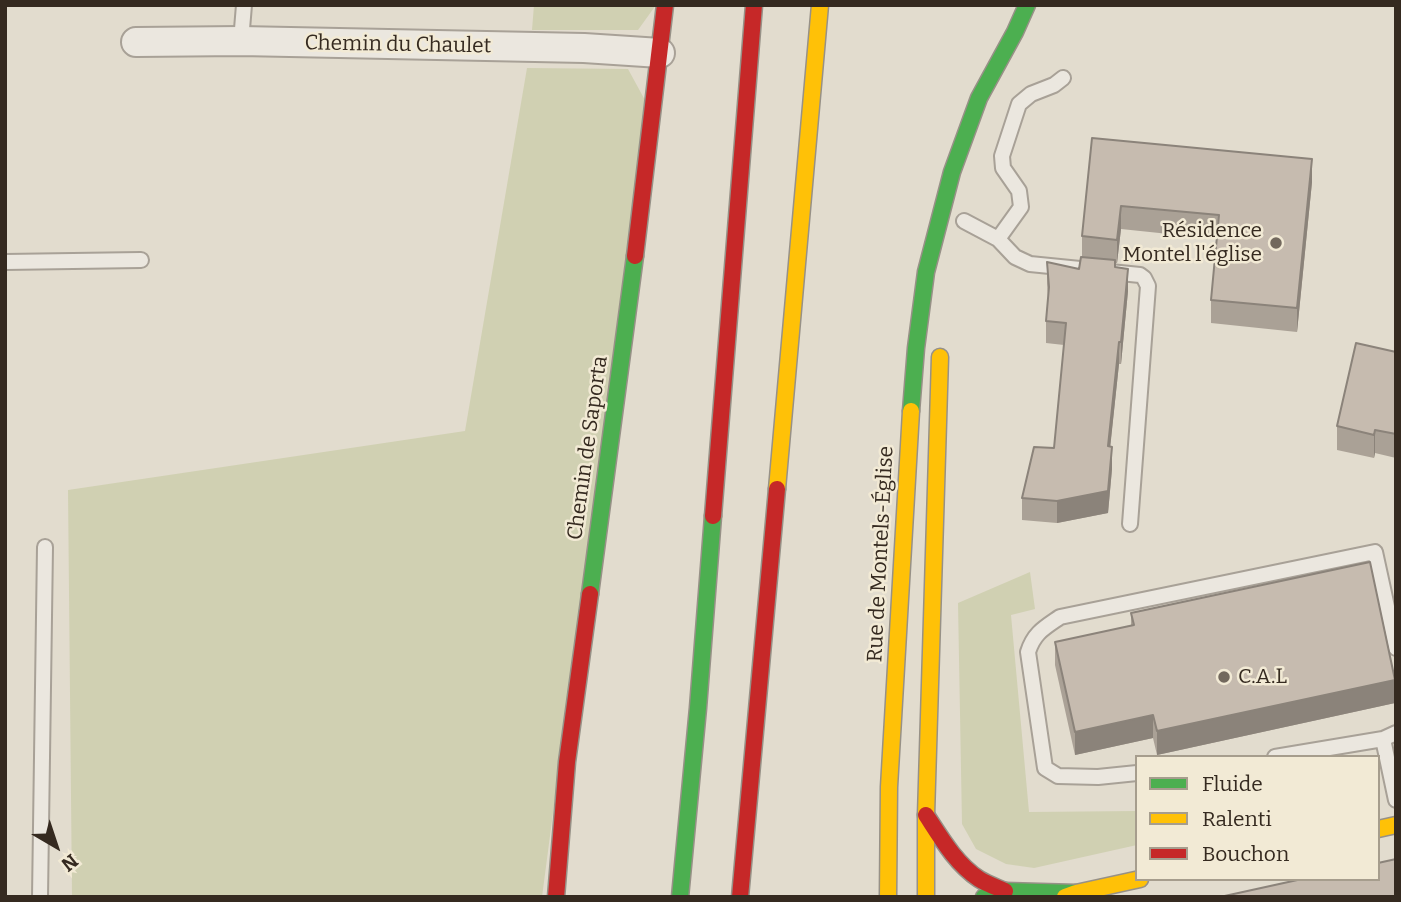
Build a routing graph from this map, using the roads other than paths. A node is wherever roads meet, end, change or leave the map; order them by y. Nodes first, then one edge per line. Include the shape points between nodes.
1 (244, 5) edge
2 (665, 5) edge
3 (754, 5) edge
4 (820, 5) edge
5 (1027, 5) edge
6 (1015, 32) junction
7 (241, 41) junction
8 (136, 42) dead end
9 (660, 53) junction
10 (1063, 78) dead end
11 (1006, 81) dead end
12 (940, 216) junction
13 (964, 221) joint
14 (998, 239) junction
15 (141, 260) dead end
16 (5, 262) edge
17 (942, 336) dead end
18 (1130, 524) dead end
19 (45, 547) dead end
20 (1396, 648) edge
21 (1389, 736) edge
22 (1286, 755) edge
23 (1135, 773) edge
24 (1396, 800) edge
25 (926, 815) junction
26 (1135, 880) edge
27 (1005, 891) junction
28 (1071, 895) edge
29 (40, 897) edge
30 (556, 897) edge
31 (680, 897) edge
32 (740, 897) edge
33 (888, 897) edge
34 (926, 897) edge
35 (984, 897) edge

1 - 7 lane
2 - 9 main road, Chemin de Saporta
3 - 31 main road
4 - 32 main road
5 - 6 main road, Rue de Montels-Église
6 - 11 main road, Rue de Montels-Église
6 - 12 main road, Rue de Montels-Église via 979,98
7 - 8 street, Chemin du Chaulet
7 - 9 street, Chemin du Chaulet
9 - 30 main road, Chemin de Saporta via 567,762
10 - 14 lane via 1019,104 1002,156 1003,168 1019,191 1021,208
12 - 13 main road
12 - 33 main road, Rue de Montels-Église via 926,272 913,379 889,787
13 - 14 lane
14 - 18 lane via 1015,257 1030,264 1140,275 1146,281
15 - 16 lane
17 - 25 main road
19 - 29 lane
20 - 23 lane via 1375,552 1060,617 1041,629 1028,652 1045,768 1058,776
21 - 22 lane
21 - 24 lane
25 - 27 main road via 965,867
25 - 34 main road
26 - 28 main road
27 - 28 main road
27 - 35 main road

